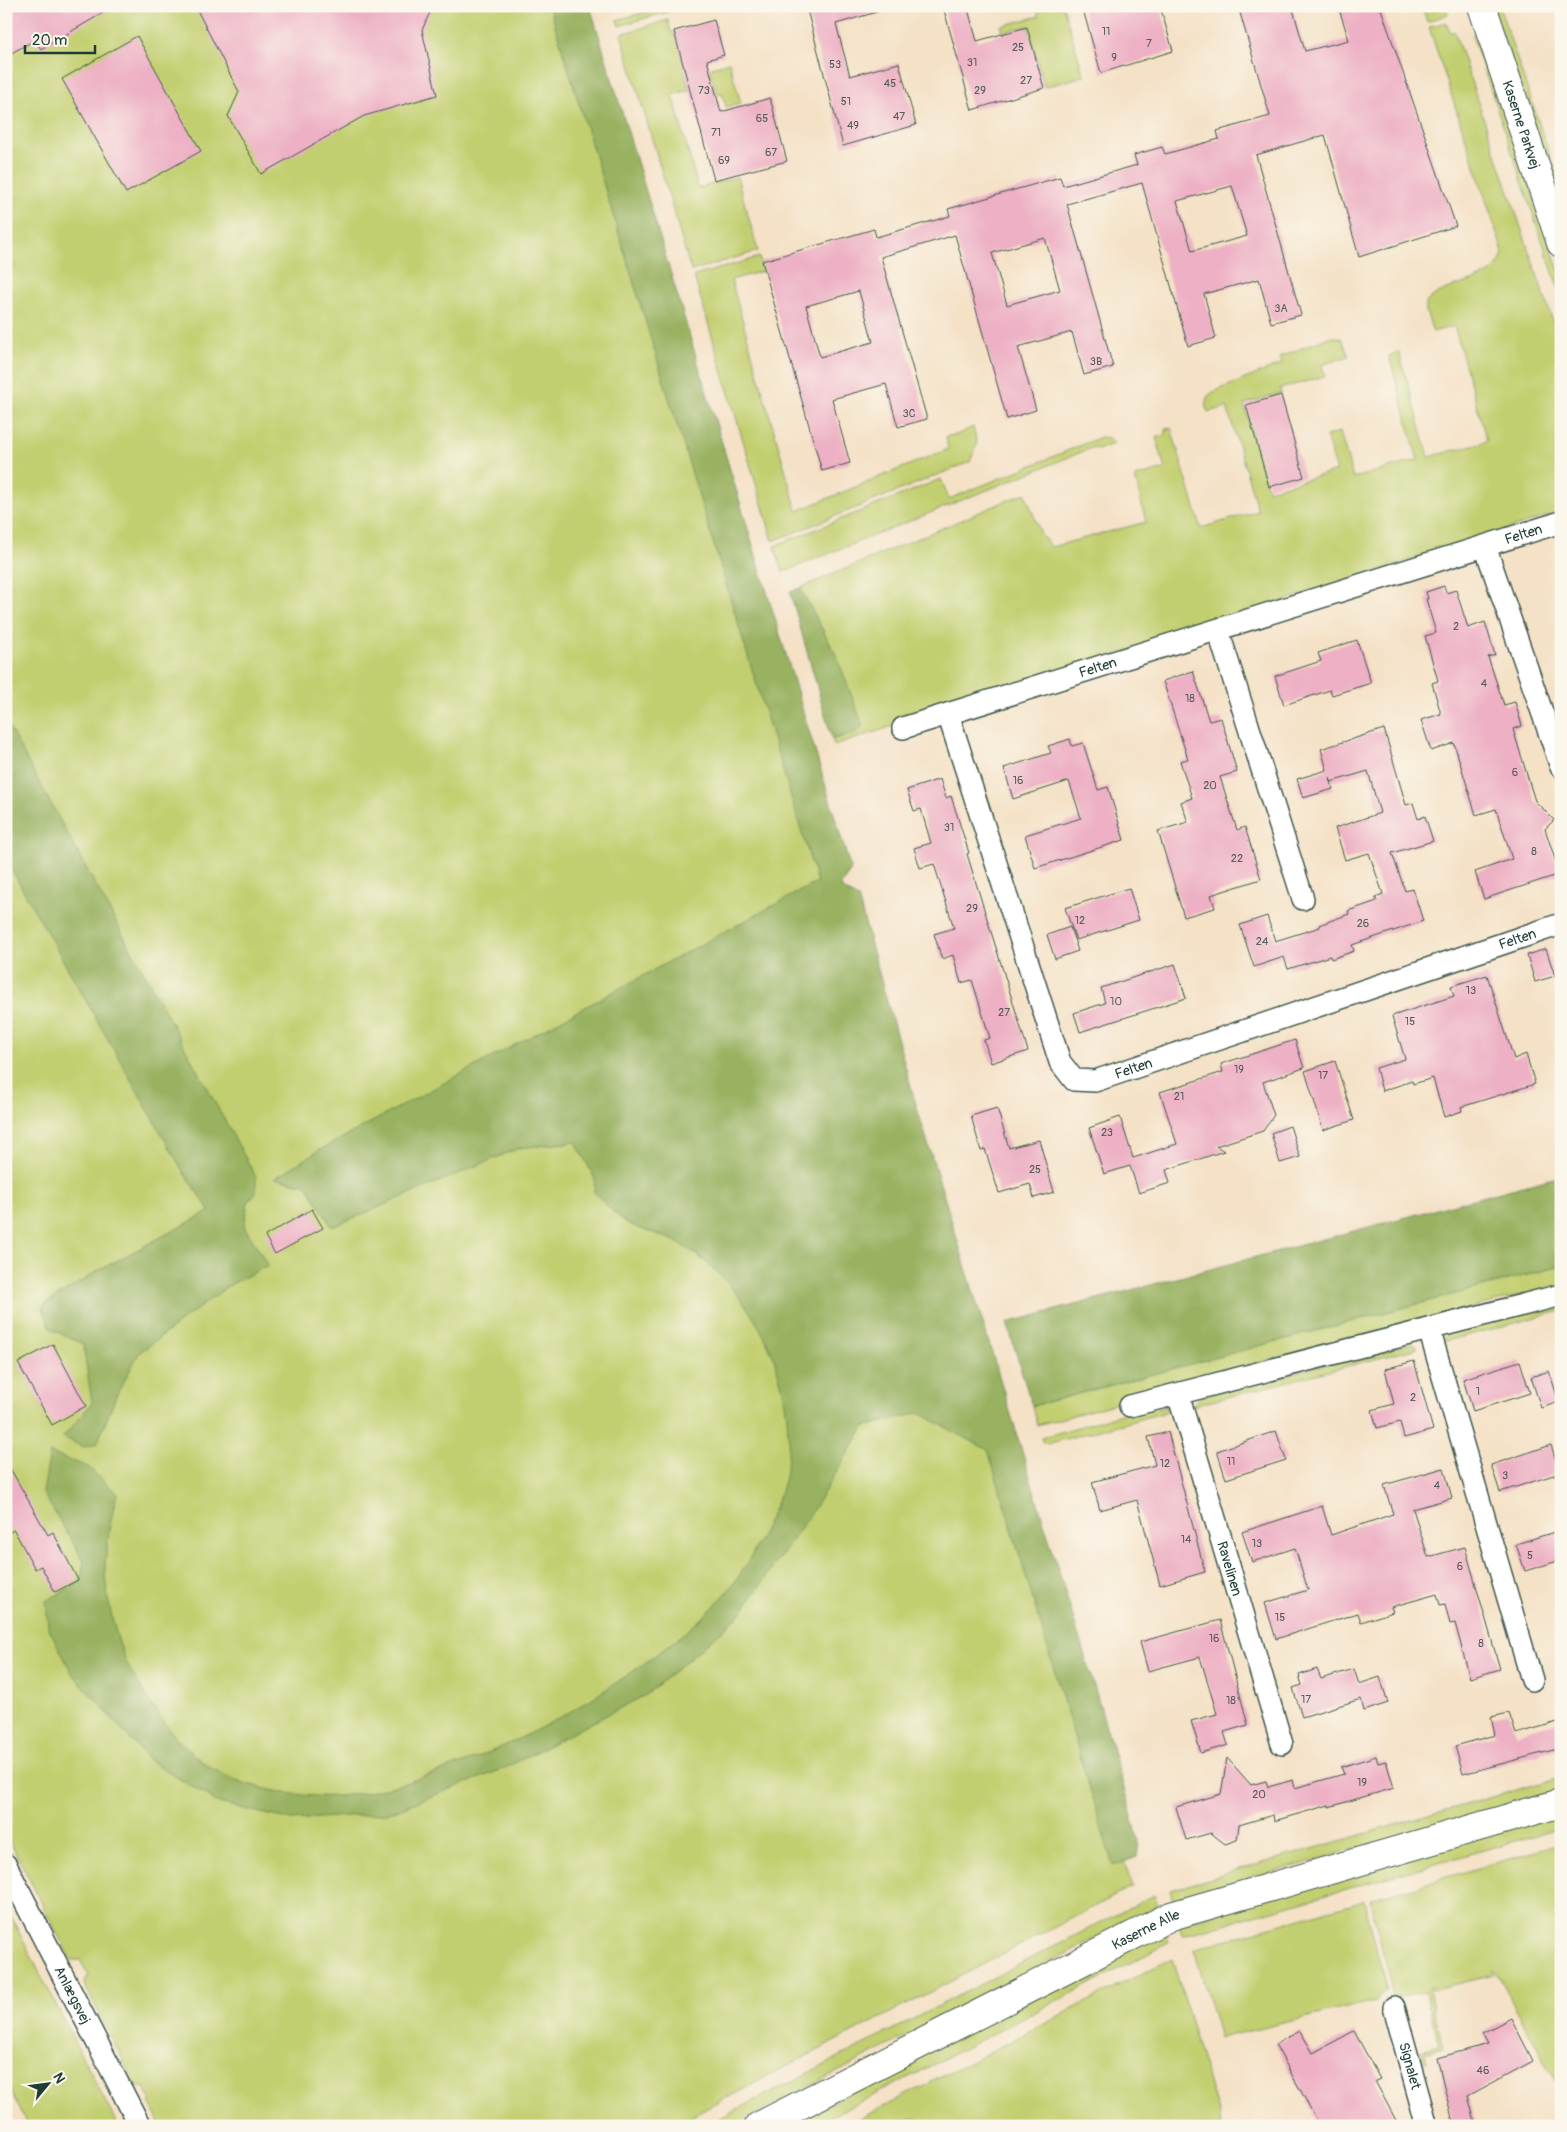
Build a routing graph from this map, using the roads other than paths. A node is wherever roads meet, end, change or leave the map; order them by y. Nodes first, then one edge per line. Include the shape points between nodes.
1 (1482, 6) edge
2 (1561, 243) edge
3 (1561, 522) edge
4 (1485, 546) junction
5 (1218, 630) junction
6 (948, 714) junction
7 (903, 728) dead end
8 (1561, 767) edge
9 (1303, 899) dead end
10 (1561, 924) edge
11 (1561, 1295) edge
12 (1429, 1329) junction
13 (1178, 1394) junction
14 (1130, 1406) dead end
15 (1532, 1680) dead end
16 (1282, 1744) dead end
17 (1561, 1803) edge
18 (6, 1865) edge
19 (1394, 2007) dead end
20 (140, 2126) edge
21 (759, 2126) edge
22 (1426, 2126) edge

1 - 2 street, Kaserne Parkvej
3 - 4 street, Felten
4 - 5 street, Felten
4 - 8 street, Felten
5 - 6 street, Felten
5 - 9 street
6 - 7 street, Felten
6 - 10 street, Felten via 1060,1062 1074,1080 1095,1081
11 - 12 street
12 - 13 street
12 - 15 street
13 - 14 street
13 - 16 street, Ravelinen
17 - 21 street, Kaserne Alle via 1171,1916
18 - 20 street, Anlægsvej
19 - 22 street, Signalet

